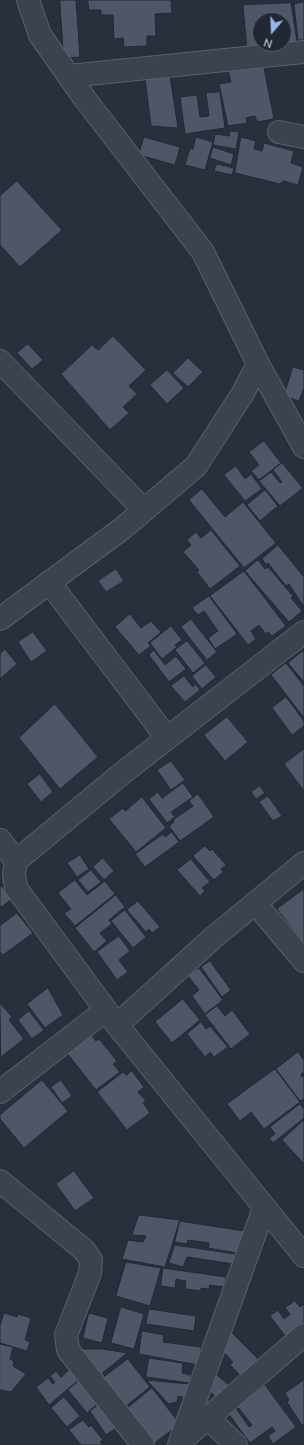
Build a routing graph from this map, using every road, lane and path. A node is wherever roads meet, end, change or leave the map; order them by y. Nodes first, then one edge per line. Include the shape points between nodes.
1 (28, 0) edge
2 (304, 52) edge
3 (69, 76) junction
4 (279, 132) dead end
5 (304, 137) edge
6 (0, 361) edge
7 (258, 364) junction
8 (304, 447) edge
9 (144, 510) junction
10 (49, 582) junction
11 (0, 619) edge
12 (304, 632) edge
13 (167, 738) junction
14 (0, 840) edge
15 (16, 860) junction
16 (304, 863) edge
17 (255, 903) junction
18 (304, 961) edge
19 (111, 1017) junction
20 (0, 1092) edge
21 (0, 1181) edge
22 (264, 1208) junction
23 (304, 1256) edge
24 (304, 1335) edge
25 (208, 1418) junction
26 (179, 1444) edge
27 (143, 1445) edge
28 (236, 1445) edge

1 - 3 street via 40,35
2 - 3 street
3 - 7 street via 204,252
4 - 5 street
6 - 9 street
7 - 8 street
7 - 9 street via 243,393 196,466
9 - 10 street
10 - 11 street
10 - 13 street
12 - 13 street
13 - 15 street
14 - 15 street
15 - 19 street via 16,888
16 - 17 street
17 - 18 street
17 - 19 street
19 - 20 street
19 - 22 street
21 - 27 street via 84,1250 91,1260 90,1273 66,1335 68,1350
22 - 23 street
22 - 26 street
24 - 25 street
25 - 26 street
25 - 28 street

